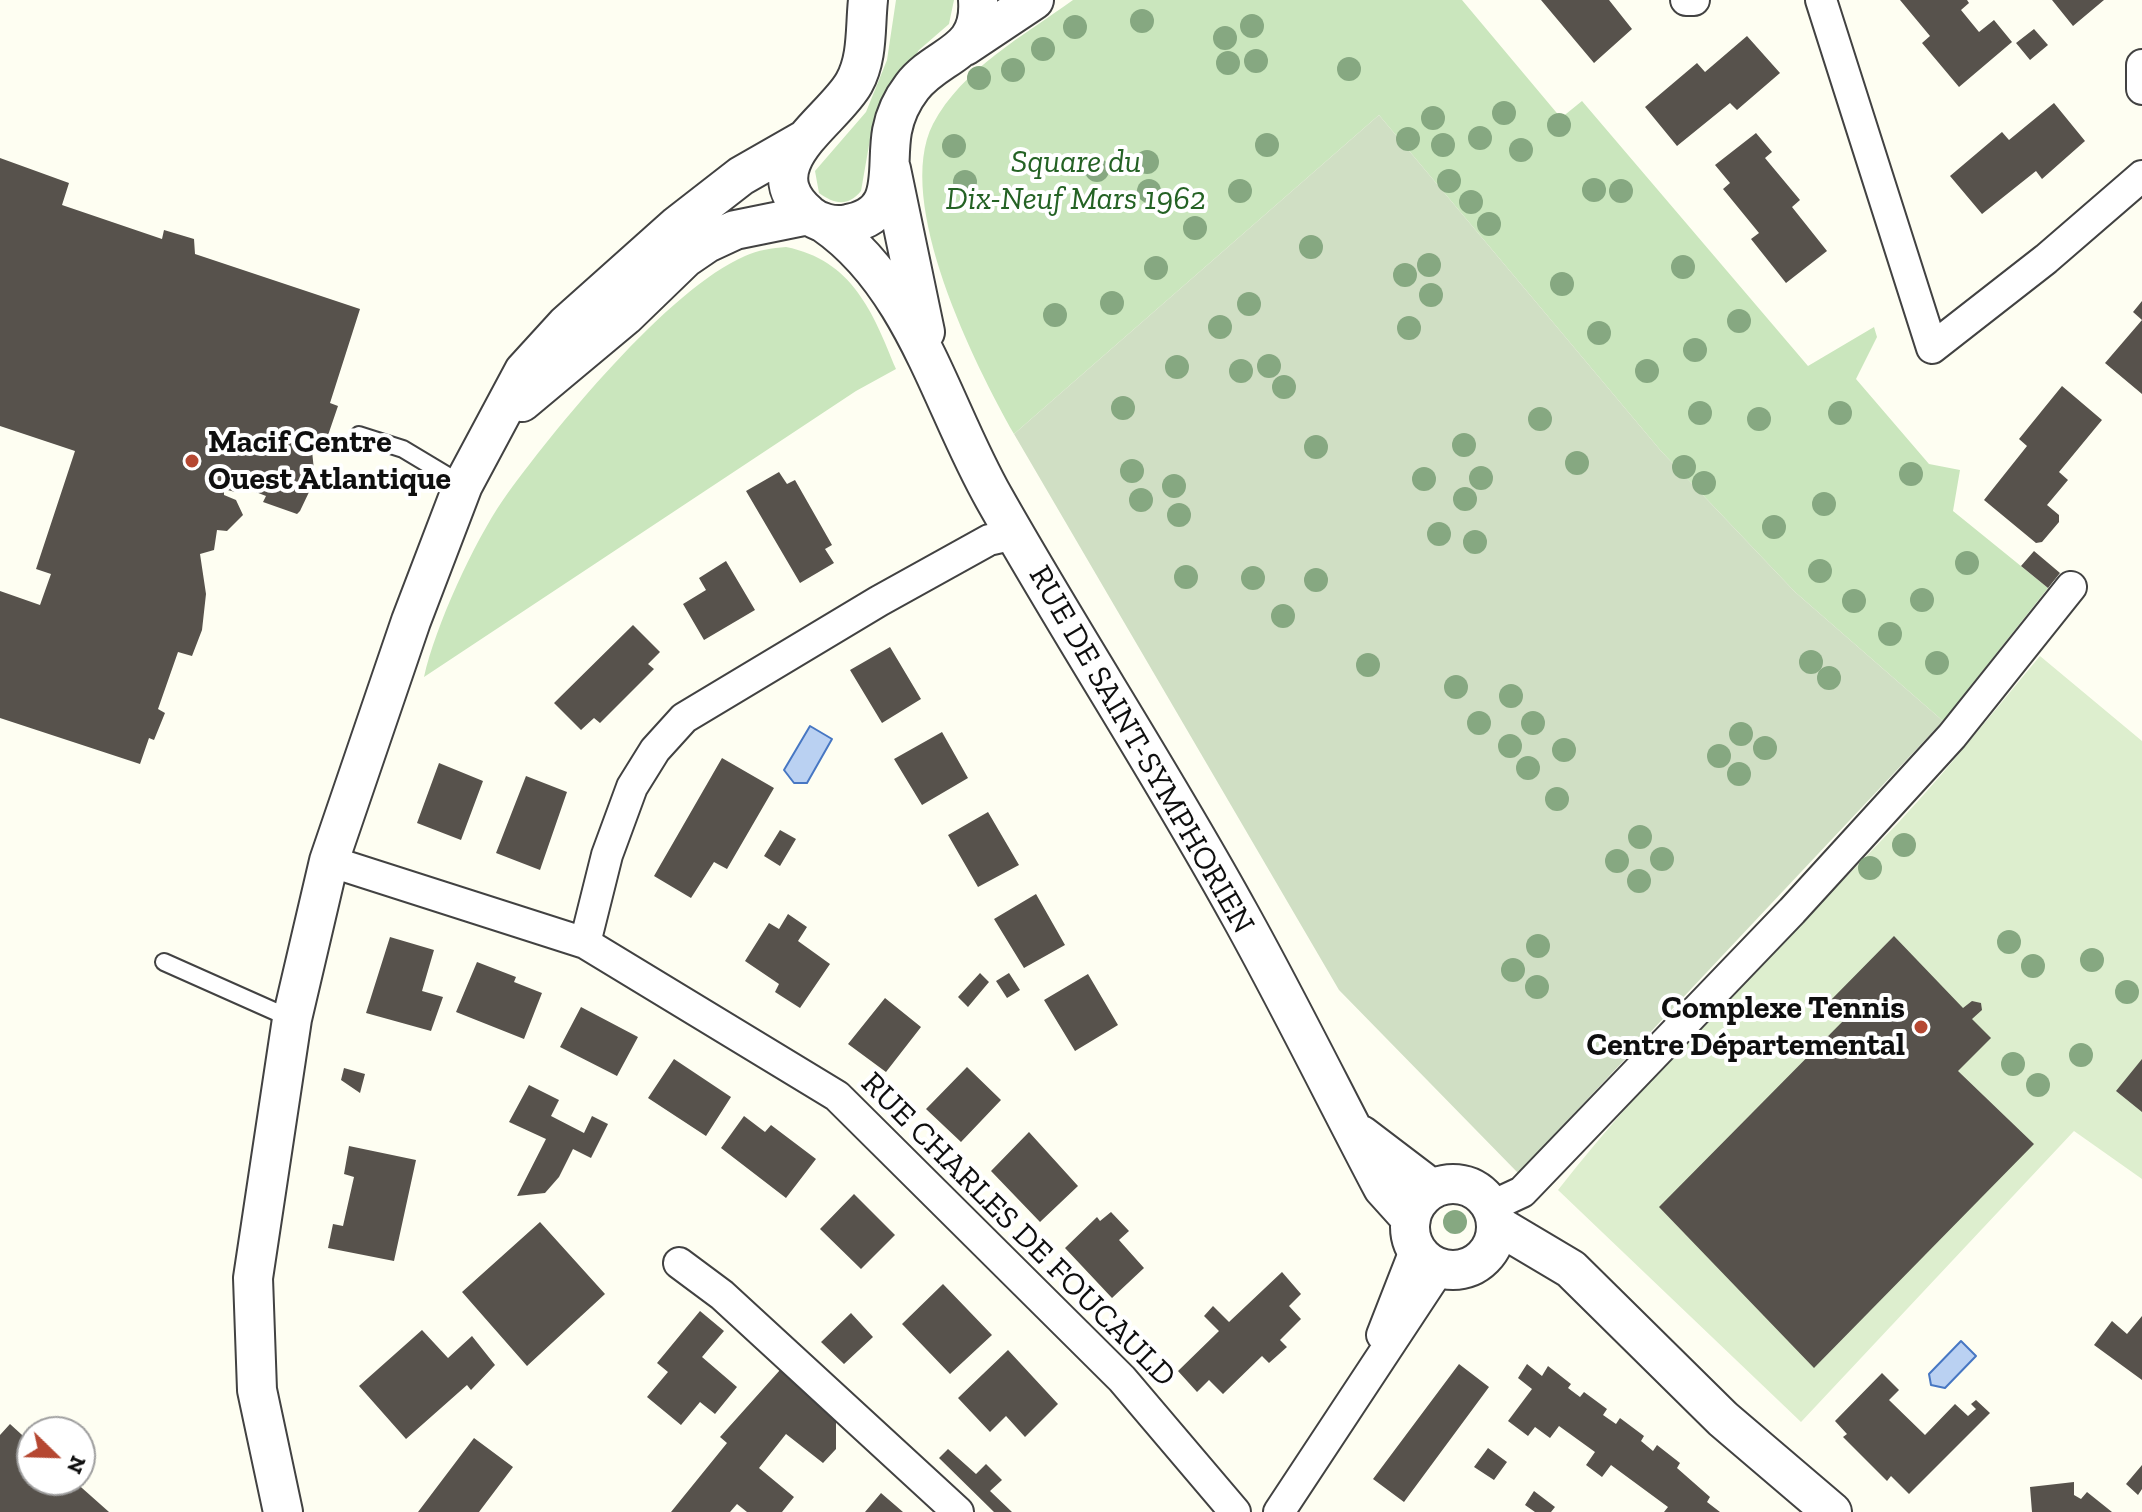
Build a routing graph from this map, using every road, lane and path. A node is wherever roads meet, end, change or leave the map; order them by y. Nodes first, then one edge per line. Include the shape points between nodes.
1 (978, 0) edge
2 (1034, 0) edge
3 (1686, 0) edge
4 (1694, 0) edge
5 (1821, 0) edge
6 (867, 4) edge
7 (965, 46) junction
8 (2142, 65) edge
9 (2142, 89) edge
10 (804, 140) junction
11 (890, 165) junction
12 (2142, 176) edge
13 (816, 219) junction
14 (932, 370) junction
15 (495, 424) junction
16 (359, 435) dead end
17 (463, 485) junction
18 (1015, 534) junction
19 (2071, 587) dead end
20 (329, 861) junction
21 (585, 943) junction
22 (164, 962) dead end
23 (292, 1019) junction
24 (1491, 1230) junction
25 (1425, 1231) junction
26 (679, 1263) dead end
27 (283, 1512) edge
28 (958, 1512) edge
29 (1235, 1512) edge
30 (1279, 1512) edge
31 (1832, 1512) edge

1 - 7 street via 974,30
2 - 7 street
3 - 4 street
5 - 12 street via 1932,348
6 - 10 street via 863,60 855,82
7 - 11 street via 914,85 900,106
8 - 9 street
10 - 13 street via 789,171 797,202
10 - 15 street via 741,176 632,263 524,371
11 - 13 street via 891,182 874,213 859,222
11 - 14 street, RUE DE SAINT-SYMPHORIEN
13 - 14 street, RUE DE SAINT-SYMPHORIEN via 844,237 871,265
13 - 15 street via 757,224 707,243
14 - 18 street, RUE DE SAINT-SYMPHORIEN via 975,464
15 - 17 street
16 - 17 lane via 403,449
17 - 20 street
18 - 21 street via 989,540 879,601 684,718 632,787 607,855
18 - 25 street, RUE DE SAINT-SYMPHORIEN via 1240,914 1383,1188
19 - 24 street via 1952,736
20 - 21 street, RUE CHARLES DE FOUCAULD
20 - 23 street
21 - 29 street, RUE CHARLES DE FOUCAULD via 837,1096 1122,1379
22 - 23 lane
23 - 27 street via 253,1278 257,1390
24 - 25 street via 1463,1269
24 - 25 street via 1472,1187 1459,1183
24 - 31 street via 1540,1262 1571,1269 1723,1419
25 - 30 street via 1367,1375
26 - 28 street via 722,1295

